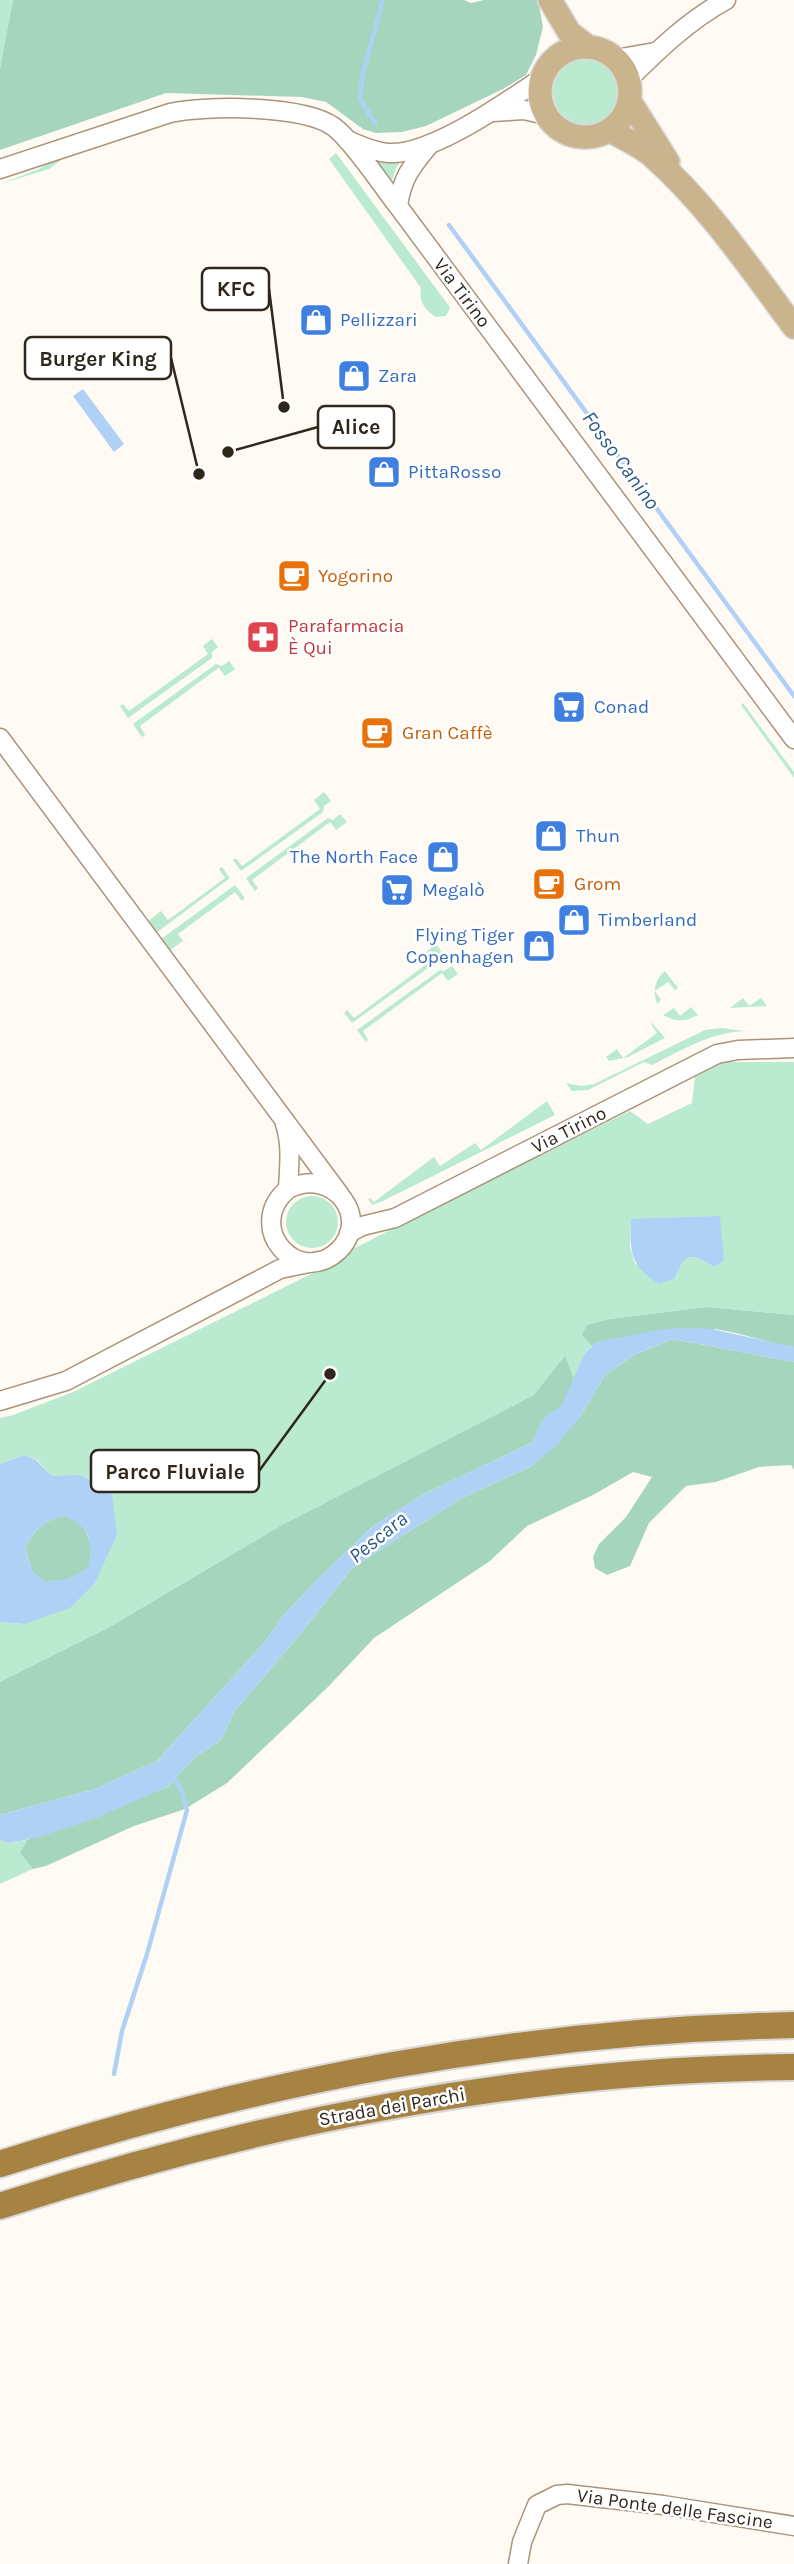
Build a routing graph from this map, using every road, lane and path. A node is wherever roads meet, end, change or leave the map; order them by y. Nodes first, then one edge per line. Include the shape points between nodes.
1 (726, 0) edge
2 (550, 1) edge
3 (588, 47) junction
4 (658, 51) junction
5 (615, 59) junction
6 (548, 68) junction
7 (628, 90) junction
8 (492, 112) junction
9 (545, 115) junction
10 (609, 130) junction
11 (345, 139) junction
12 (430, 144) junction
13 (0, 169) edge
14 (685, 189) junction
15 (398, 206) junction
16 (794, 327) edge
17 (0, 738) edge
18 (794, 739) edge
19 (794, 1048) edge
20 (284, 1118) junction
21 (288, 1189) junction
22 (340, 1195) junction
23 (349, 1233) junction
24 (319, 1261) junction
25 (0, 1401) edge
26 (794, 2025) edge
27 (794, 2067) edge
28 (0, 2164) edge
29 (0, 2206) edge
30 (794, 2526) edge
31 (518, 2564) edge

1 - 4 street
2 - 3 main road via 569,32
2 - 6 main road
3 - 5 main road
3 - 6 main road via 564,52
4 - 5 street
4 - 7 street
5 - 7 main road
6 - 8 street
6 - 9 main road via 540,90
7 - 10 main road via 619,122
7 - 14 main road
8 - 9 street via 523,110
8 - 12 street
9 - 10 main road via 574,136 596,136
10 - 14 main road via 649,153
11 - 12 street via 390,153
11 - 13 street, Via Tirino via 334,127 301,113 191,108
11 - 15 street, Via Tirino
12 - 15 street via 406,174
14 - 16 main road
15 - 18 street, Via Tirino
17 - 20 street
19 - 23 street, Via Tirino via 717,1054 395,1218
20 - 21 street via 289,1138
20 - 22 street
21 - 22 street via 309,1182
21 - 24 street via 273,1210 273,1235 294,1258
22 - 23 street via 347,1207
23 - 24 street via 338,1251
24 - 25 street via 280,1269 66,1381
26 - 28 highway via 583,2037 396,2063 209,2103
27 - 29 highway, Strada dei Parchi via 710,2068 555,2080 353,2113 207,2146
30 - 31 street, Via Ponte delle Fascine via 663,2505 557,2495 537,2505

